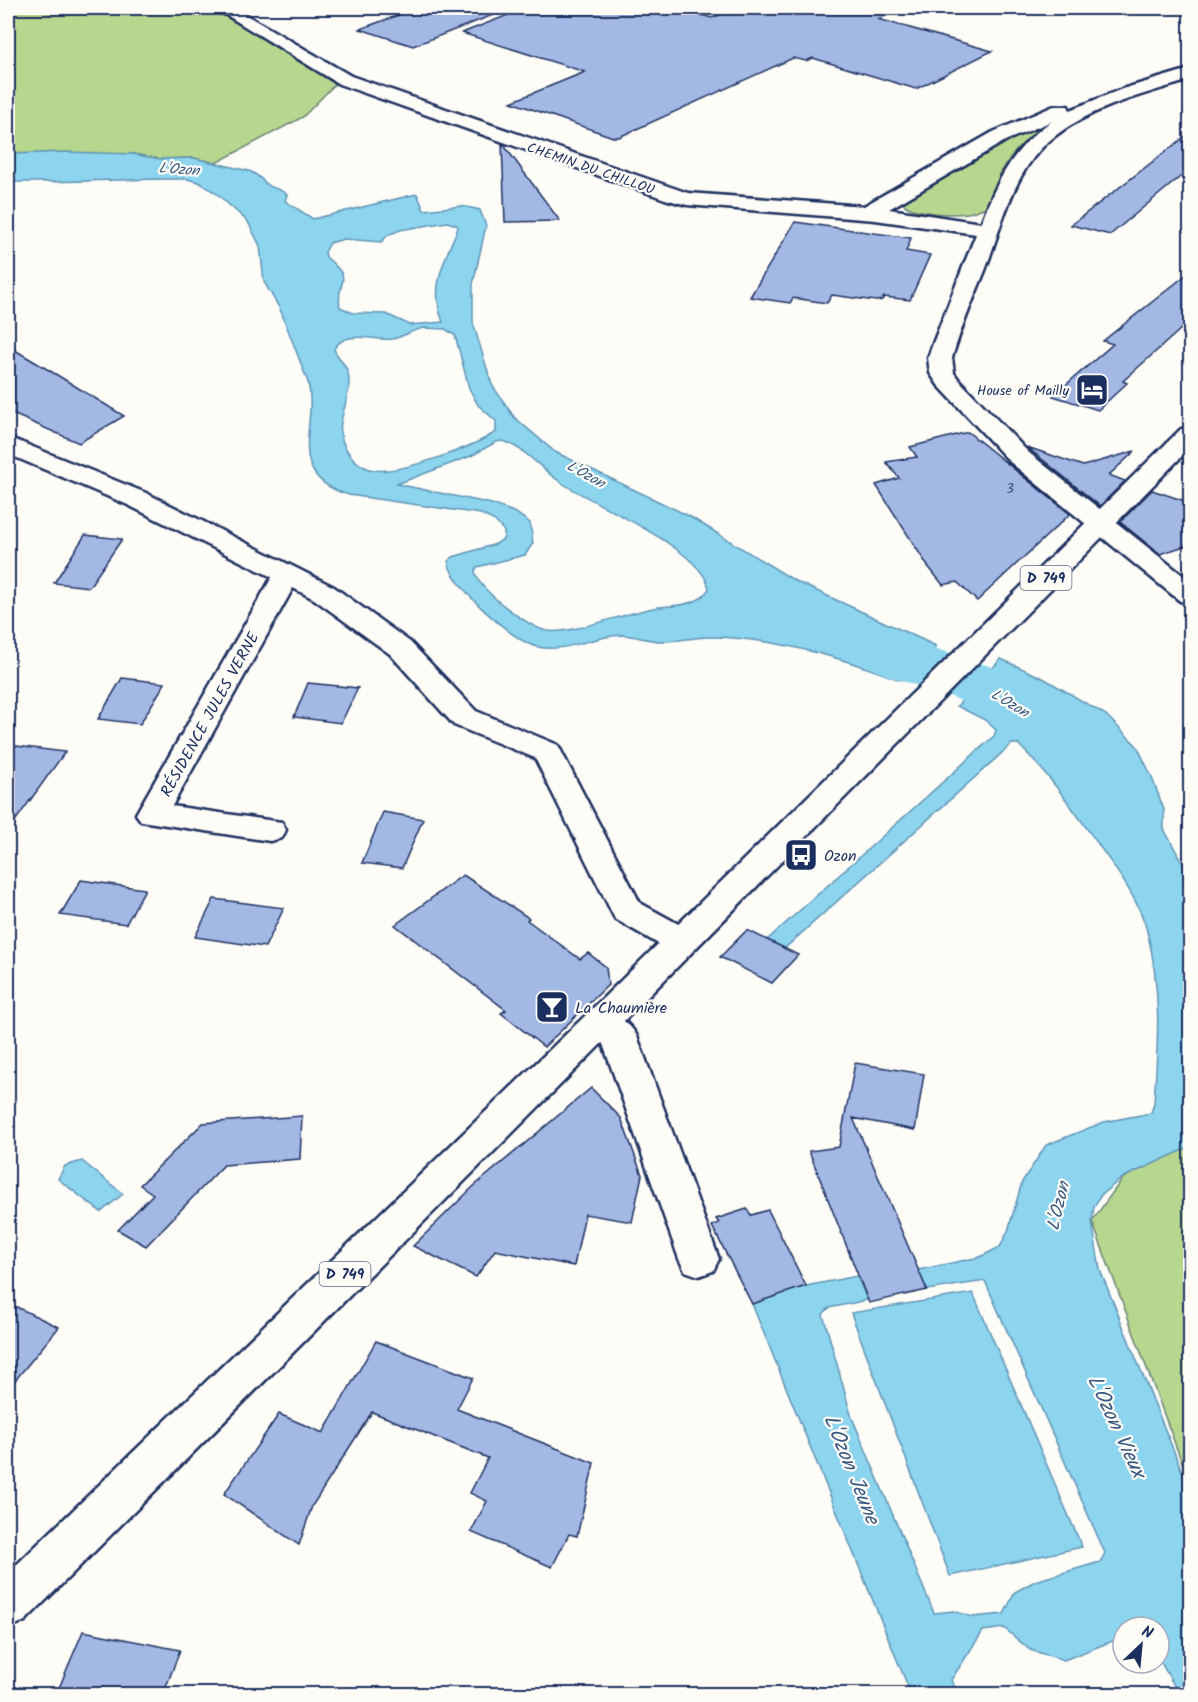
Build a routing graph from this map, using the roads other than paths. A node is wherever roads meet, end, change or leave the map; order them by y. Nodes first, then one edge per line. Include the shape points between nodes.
1 (223, 8) edge
2 (1191, 74) edge
3 (1104, 103) junction
4 (868, 212) junction
5 (987, 230) junction
6 (1191, 434) edge
7 (8, 445) edge
8 (1101, 524) junction
9 (288, 573) junction
10 (1191, 596) edge
11 (270, 830) dead end
12 (681, 941) junction
13 (600, 1023) junction
14 (699, 1259) dead end
15 (8, 1605) edge

1 - 4 street, CHEMIN DU CHILLOU via 345,80 672,195
2 - 3 street
3 - 4 street via 1056,111 1024,124
3 - 5 street via 1064,123 1033,145 1015,171
4 - 5 street, CHEMIN DU CHILLOU
5 - 8 street via 944,342 942,372 950,386 1019,457
6 - 8 street, D 749
7 - 9 street via 137,499
8 - 10 street
8 - 12 street, D 749
9 - 11 street, RÉSIDENCE JULES VERNE via 152,814
9 - 12 street via 324,593 400,648 465,718 547,753 627,910
12 - 13 street, D 749
13 - 14 street via 619,1036
13 - 15 street, D 749

